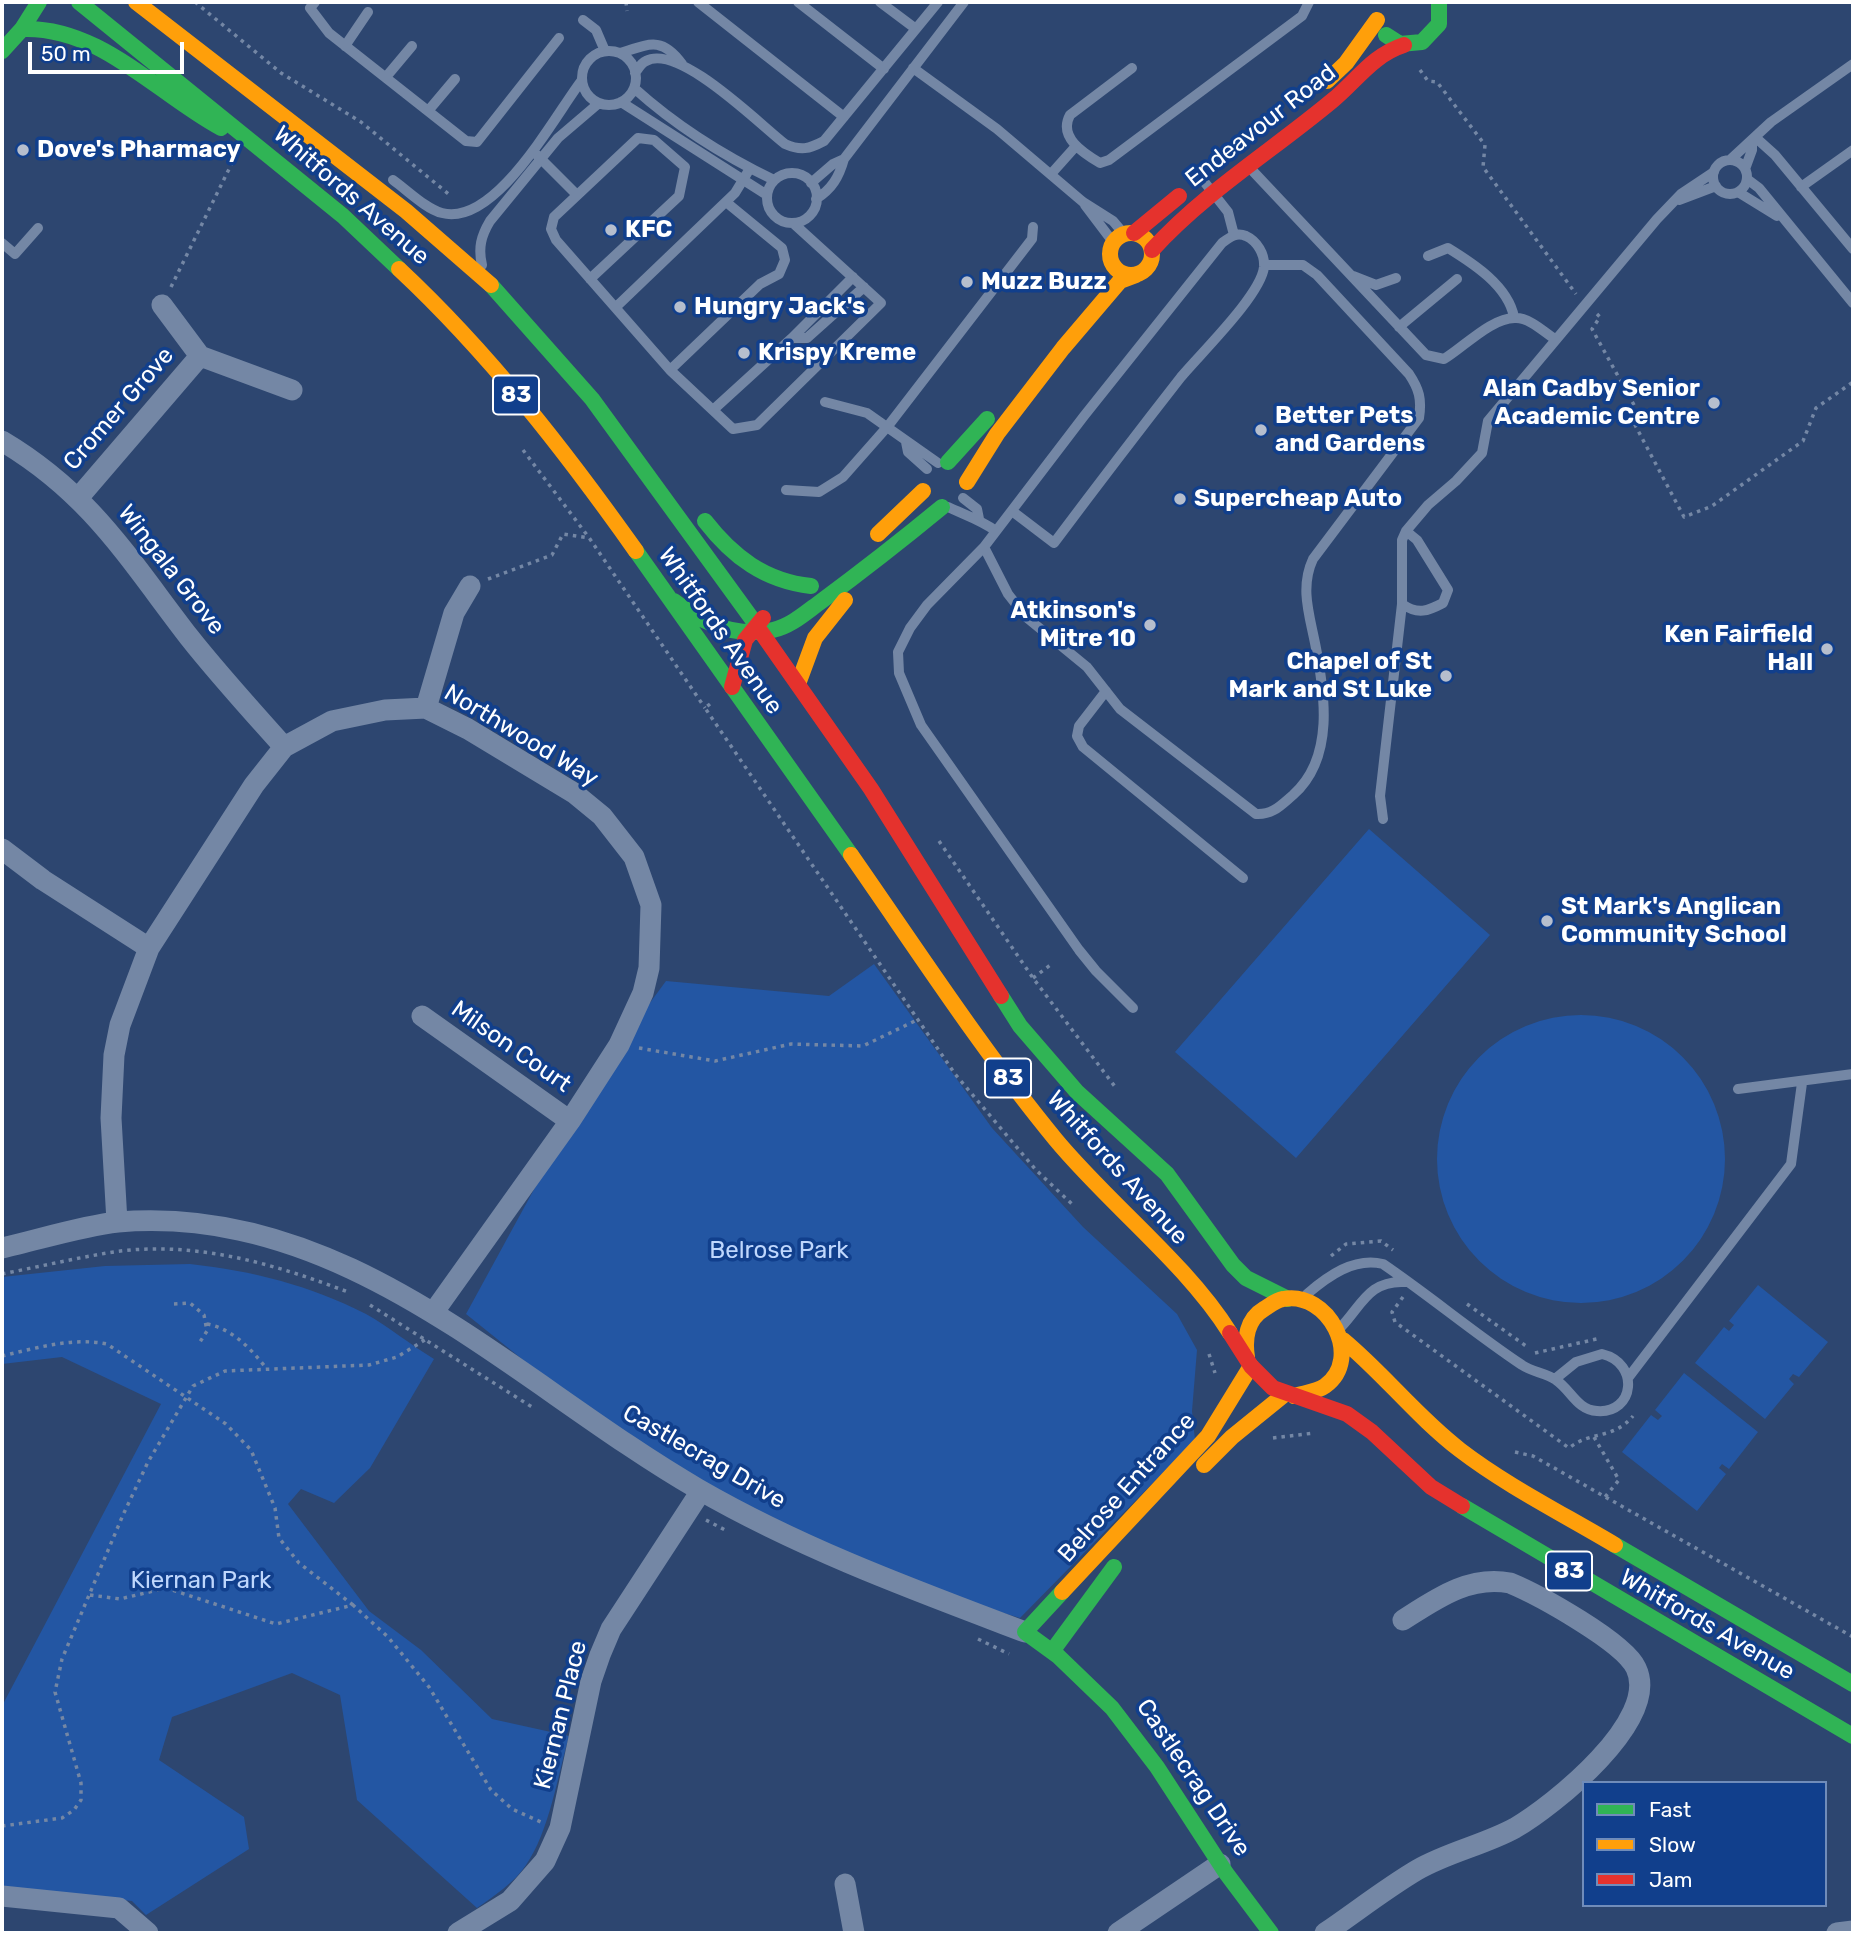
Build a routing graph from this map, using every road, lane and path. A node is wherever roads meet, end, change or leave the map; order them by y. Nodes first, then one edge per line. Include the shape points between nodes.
1 (39, 2) edge
2 (79, 2) edge
3 (136, 2) edge
4 (315, 2) edge
5 (626, 2) edge
6 (698, 2) edge
7 (798, 2) edge
8 (880, 2) edge
9 (939, 2) edge
10 (964, 2) edge
11 (1309, 2) edge
12 (1438, 2) edge
13 (1455, 2) edge
14 (1378, 3) edge
15 (627, 11) dead end
16 (368, 12) dead end
17 (583, 20) dead end
18 (1377, 20) junction
19 (1439, 24) junction
20 (22, 29) junction
21 (916, 29) junction
22 (559, 38) dead end
23 (1404, 45) junction
24 (345, 46) junction
25 (412, 46) dead end
26 (2, 51) edge
27 (605, 51) junction
28 (620, 54) junction
29 (682, 64) junction
30 (1853, 64) edge
31 (1417, 65) dead end
32 (884, 68) junction
33 (913, 68) junction
34 (1132, 68) dead end
35 (635, 73) junction
36 (386, 77) junction
37 (455, 79) dead end
38 (582, 80) junction
39 (634, 88) junction
40 (1319, 88) dead end
41 (621, 102) junction
42 (598, 103) junction
43 (271, 106) junction
44 (428, 111) junction
45 (844, 117) junction
46 (331, 135) dead end
47 (1753, 139) junction
48 (260, 146) junction
49 (1076, 146) junction
50 (1853, 150) edge
51 (537, 155) junction
52 (844, 159) junction
53 (1730, 160) junction
54 (1248, 165) junction
55 (242, 170) dead end
56 (749, 170) junction
57 (1714, 172) junction
58 (384, 173) dead end
59 (1051, 174) junction
60 (1746, 174) junction
61 (1207, 175) joint
62 (774, 180) junction
63 (743, 181) junction
64 (811, 183) junction
65 (1716, 186) junction
66 (1801, 187) junction
67 (1738, 192) junction
68 (1213, 193) junction
69 (577, 195) junction
70 (767, 195) junction
71 (816, 199) junction
72 (1676, 201) junction
73 (726, 202) junction
74 (797, 222) junction
75 (1785, 222) junction
76 (1033, 227) dead end
77 (38, 228) dead end
78 (1234, 235) junction
79 (1124, 236) junction
80 (2, 243) edge
81 (1853, 248) edge
82 (1152, 250) junction
83 (1428, 256) dead end
84 (1110, 260) junction
85 (1264, 265) junction
86 (1136, 275) junction
87 (1353, 276) junction
88 (853, 277) junction
89 (1097, 278) dead end
90 (1396, 278) dead end
91 (590, 279) junction
92 (1457, 279) dead end
93 (485, 280) junction
94 (864, 287) junction
95 (1853, 303) edge
96 (1586, 304) junction
97 (162, 305) joint
98 (615, 307) junction
99 (1514, 317) junction
100 (1399, 327) junction
101 (1055, 332) dead end
102 (792, 338) junction
103 (1555, 338) junction
104 (200, 356) junction
105 (670, 370) junction
106 (1853, 382) edge
107 (292, 390) dead end
108 (825, 402) dead end
109 (713, 410) junction
110 (888, 426) junction
111 (2, 442) edge
112 (625, 442) junction
113 (518, 443) dead end
114 (651, 452) dead end
115 (938, 465) junction
116 (786, 490) dead end
117 (965, 490) junction
118 (923, 491) junction
119 (79, 497) junction
120 (945, 507) junction
121 (696, 508) dead end
122 (1012, 511) junction
123 (979, 519) junction
124 (918, 527) junction
125 (996, 531) junction
126 (1406, 531) junction
127 (590, 539) junction
128 (869, 542) dead end
129 (984, 547) junction
130 (470, 586) joint
131 (665, 594) junction
132 (793, 597) dead end
133 (1402, 604) junction
134 (775, 609) dead end
135 (756, 629) junction
136 (798, 684) junction
137 (732, 687) junction
138 (1106, 691) junction
139 (426, 708) junction
140 (705, 708) dead end
141 (284, 747) junction
142 (1383, 819) dead end
143 (937, 838) dead end
144 (2, 849) edge
145 (1243, 878) dead end
146 (149, 948) junction
147 (1053, 962) dead end
148 (1034, 978) junction
149 (1133, 1008) dead end
150 (422, 1016) dead end
151 (920, 1019) dead end
152 (619, 1045) junction
153 (1853, 1074) edge
154 (1802, 1083) junction
155 (1116, 1089) dead end
156 (1738, 1089) dead end
157 (570, 1121) junction
158 (117, 1222) junction
159 (2, 1248) edge
160 (1405, 1282) junction
161 (1293, 1299) junction
162 (174, 1304) dead end
163 (433, 1313) junction
164 (206, 1324) junction
165 (1341, 1335) junction
166 (198, 1345) dead end
167 (2, 1356) edge
168 (1249, 1361) junction
169 (267, 1369) junction
170 (1628, 1378) junction
171 (1555, 1379) junction
172 (1289, 1395) junction
173 (185, 1397) junction
174 (1594, 1436) dead end
175 (1511, 1451) dead end
176 (1196, 1474) dead end
177 (701, 1491) junction
178 (1605, 1497) junction
179 (1124, 1555) dead end
180 (90, 1595) junction
181 (353, 1605) junction
182 (1403, 1620) dead end
183 (1026, 1632) junction
184 (1853, 1637) edge
185 (1054, 1650) junction
186 (1853, 1684) edge
187 (1853, 1736) edge
188 (2, 1826) edge
189 (560, 1828) junction
190 (1220, 1864) junction
191 (845, 1884) dead end
192 (2, 1896) edge
193 (1853, 1931) edge
194 (148, 1933) edge
195 (458, 1933) edge
196 (854, 1933) edge
197 (1118, 1933) edge
198 (1271, 1933) edge
199 (1325, 1933) edge
200 (1837, 1933) edge

1 - 20 main road
2 - 48 main road, Whitfords Avenue / 83
3 - 43 main road, Whitfords Avenue / 83
4 - 24 lane via 310,8 319,23
5 - 15 path
6 - 45 lane
7 - 32 lane
8 - 21 lane
9 - 21 lane
10 - 33 lane
11 - 49 lane via 1302,16 1109,160 1100,163
12 - 19 main road
13 - 19 main road
14 - 18 main road
16 - 24 lane
17 - 27 lane via 596,30
18 - 23 main road via 1389,39
18 - 40 main road, Endeavour Road via 1346,63
19 - 23 main road, Endeavour Road via 1425,41
20 - 26 main road
20 - 48 main road via 39,26 95,45 190,113
21 - 32 lane
22 - 44 lane via 477,142 466,141
23 - 54 main road, Endeavour Road via 1384,54 1336,98
24 - 36 lane
25 - 36 lane
27 - 28 lane
27 - 38 lane via 588,61
28 - 29 lane via 657,44 673,51
28 - 35 lane via 630,61
29 - 35 lane via 654,59 643,62
29 - 45 lane via 799,150 824,141
30 - 47 lane
31 - 96 path via 1428,81 1437,82 1485,145 1483,167
32 - 45 lane
33 - 52 lane
33 - 59 lane
34 - 49 lane via 1070,115 1065,123
35 - 39 lane
36 - 44 lane
37 - 44 lane
38 - 42 lane via 586,94
38 - 51 lane
39 - 41 lane
39 - 56 lane via 654,107
41 - 42 lane
41 - 63 lane
42 - 51 lane
43 - 46 lane
43 - 93 main road, Whitfords Avenue / 83 via 406,211
47 - 53 lane
47 - 60 lane
47 - 66 lane
48 - 131 main road, Whitfords Avenue / 83 via 384,253 463,334 580,472
49 - 59 lane
50 - 66 lane
51 - 58 lane via 469,211 455,214 438,212
51 - 69 lane
51 - 93 lane via 482,234
52 - 64 lane
52 - 71 lane via 839,175
53 - 57 lane
53 - 60 lane
54 - 68 main road, Endeavour Road
54 - 87 lane
55 - 97 path via 232,163
56 - 62 lane
56 - 63 lane
57 - 65 lane
57 - 72 lane via 1696,181
59 - 79 lane
60 - 67 lane
60 - 75 lane
61 - 68 lane
61 - 79 main road, Endeavour Road
62 - 64 lane via 793,173
62 - 70 lane
63 - 70 lane
63 - 73 lane
64 - 71 lane
65 - 67 lane via 1726,193
65 - 72 lane
66 - 81 lane
67 - 75 lane
68 - 78 lane via 1228,212
68 - 82 main road, Endeavour Road via 1177,221
69 - 91 lane via 554,217 551,229
69 - 91 lane via 638,138 654,140 685,167 679,196
70 - 74 lane via 773,215
71 - 74 lane via 812,212
72 - 96 lane
73 - 98 lane
73 - 105 lane via 782,248 783,267
74 - 88 lane
75 - 95 lane
76 - 110 lane via 1032,239
77 - 80 lane via 15,254
78 - 85 lane via 1242,234 1258,245
78 - 122 lane via 1191,280
79 - 82 main road via 1144,237
79 - 84 main road
82 - 86 main road via 1149,266
83 - 99 lane via 1448,248 1462,257 1506,294
84 - 86 main road via 1120,273
84 - 89 main road
85 - 122 lane via 1260,279 1231,320 1054,542
85 - 138 lane via 1303,265 1317,275 1409,374 1422,404 1419,418 1313,559 1306,575 1317,654 1322,753 1313,774 1297,792 1276,810 1256,814 1120,709
86 - 117 main road via 1120,281 1071,338 997,435
87 - 90 lane via 1377,285
87 - 100 lane
88 - 94 lane
88 - 102 lane
91 - 98 lane
92 - 100 lane
93 - 112 main road, Whitfords Avenue / 83 via 546,344
94 - 102 lane via 807,338
94 - 109 lane via 881,303 757,425 733,429
96 - 103 lane
96 - 106 path via 1600,317 1592,328 1639,414 1634,424 1684,517 1712,506 1803,441 1816,408
97 - 104 street, Cromer Grove
98 - 105 lane
99 - 100 lane via 1490,327 1444,359 1426,355
99 - 103 lane
101 - 115 main road via 966,444
102 - 109 lane
103 - 126 lane via 1488,421 1482,453
104 - 107 street, Cromer Grove
104 - 119 street, Cromer Grove
105 - 109 lane
108 - 110 lane via 867,413
110 - 115 lane via 906,442 908,452
110 - 116 lane via 830,488
111 - 119 street, Wingala Grove
112 - 114 main road
112 - 135 main road, Whitfords Avenue / 83
113 - 127 path
115 - 117 main road via 961,469
115 - 118 main road via 922,484
117 - 120 main road
117 - 123 lane
118 - 120 main road via 930,502
118 - 128 main road
119 - 141 street, Wingala Grove via 205,657
120 - 123 lane
120 - 124 main road
121 - 132 main road via 727,549 765,575 789,585 816,582
122 - 125 lane
123 - 125 lane
124 - 135 main road via 794,621
124 - 136 main road via 917,539 839,605 818,629
125 - 129 lane
126 - 133 lane via 1400,566
126 - 133 lane via 1417,540 1448,590 1444,603 1426,612
127 - 130 path via 564,534 552,555
127 - 140 path
129 - 138 lane via 1008,594 1026,617 1087,667
129 - 149 lane via 909,628 898,652 899,673 921,725 1079,950
130 - 139 street via 454,613
131 - 135 main road via 711,626 737,632
131 - 137 main road, Whitfords Avenue / 83
133 - 142 lane via 1380,796
134 - 135 main road
135 - 136 main road, Whitfords Avenue / 83
135 - 137 main road via 739,656
136 - 161 main road, Whitfords Avenue / 83 via 1020,1026 1077,1093 1167,1174 1233,1265 1246,1278
137 - 168 main road, Whitfords Avenue / 83 via 1043,1124 1105,1197 1190,1281
138 - 145 lane via 1079,726 1077,736 1083,747
139 - 141 street, Northwood Way via 344,717
139 - 152 street, Northwood Way via 574,793 602,816 634,858 651,905 649,968
141 - 146 street, Northwood Way via 254,785
143 - 148 path
144 - 146 street
146 - 158 street, Northwood Way via 120,1024 114,1055 111,1118
147 - 148 path
148 - 155 path
150 - 157 street, Milson Court
151 - 152 path via 863,1046 791,1044 715,1061
152 - 157 street, Northwood Way
153 - 154 lane
154 - 156 lane
154 - 170 lane via 1791,1164
157 - 163 street, Northwood Way
158 - 159 street, Castlecrag Drive
158 - 163 street, Castlecrag Drive via 216,1227 292,1244 368,1274
160 - 161 lane via 1383,1264 1369,1261 1337,1272
160 - 165 lane via 1390,1281 1371,1289
160 - 171 lane via 1525,1367
161 - 165 main road, Whitfords Avenue / 83 via 1322,1311
161 - 168 main road via 1269,1305 1253,1319 1247,1332
162 - 164 path via 190,1303 204,1315
163 - 169 path via 428,1339 397,1357 369,1365
163 - 177 street, Castlecrag Drive
164 - 166 path
164 - 169 path via 232,1334
165 - 172 main road via 1342,1362 1329,1383 1307,1395
165 - 186 main road, Whitfords Avenue / 83 via 1403,1401 1460,1450
167 - 173 path via 69,1343 107,1344
168 - 172 main road, Whitfords Avenue / 83 via 1263,1380
168 - 183 main road, Belrose Entrance via 1208,1436
169 - 173 path via 225,1371 193,1386
170 - 171 lane via 1619,1361 1602,1354 1576,1362
170 - 171 lane via 1619,1404 1602,1411 1582,1406
172 - 176 main road, Belrose Entrance via 1232,1437
172 - 187 main road, Whitfords Avenue / 83 via 1347,1414 1431,1487
173 - 180 path via 122,1515
173 - 181 path via 226,1424 251,1450 275,1508 279,1538 299,1563
174 - 178 path via 1619,1480
175 - 178 path via 1533,1456
177 - 183 street, Castlecrag Drive via 850,1566
177 - 189 street, Kiernan Place via 611,1629 600,1655
178 - 184 path
179 - 185 main road, Belrose Entrance
180 - 181 path via 120,1599 166,1588 276,1624
180 - 188 path via 62,1659 55,1692 81,1783 81,1800 62,1818
181 - 189 path via 388,1637 429,1687 491,1790 512,1809
182 - 199 street via 1466,1585 1497,1580 1510,1583 1619,1649 1637,1669 1639,1696 1615,1740 1545,1809 1417,1870
183 - 185 main road, Castlecrag Drive
185 - 190 main road, Castlecrag Drive via 1108,1702 1149,1751
189 - 195 street, Kiernan Place via 529,1882 510,1900
190 - 197 street
190 - 198 main road, Castlecrag Drive
191 - 196 street
192 - 194 street via 119,1908
193 - 200 street

